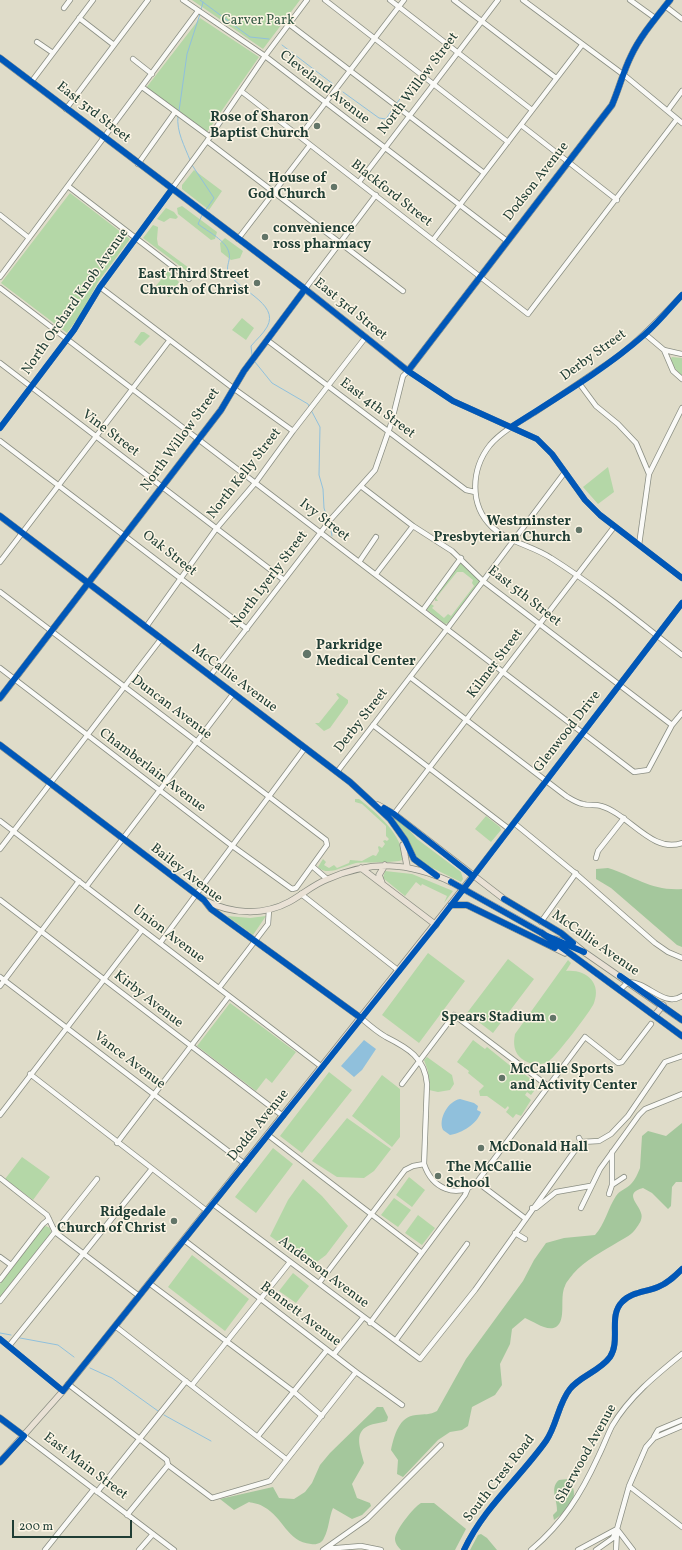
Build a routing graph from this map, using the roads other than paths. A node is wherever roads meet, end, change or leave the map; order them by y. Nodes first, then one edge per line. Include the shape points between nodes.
1 (70, 0) edge
2 (93, 0) edge
3 (148, 0) edge
4 (183, 0) edge
5 (307, 0) edge
6 (325, 0) edge
7 (390, 0) edge
8 (404, 0) edge
9 (454, 0) edge
10 (498, 0) edge
11 (523, 0) edge
12 (630, 0) edge
13 (670, 0) edge
14 (665, 6) junction
15 (398, 7) junction
16 (64, 8) dead end
17 (198, 10) junction
18 (79, 18) junction
19 (655, 18) junction
20 (682, 19) edge
21 (482, 21) junction
22 (289, 24) junction
23 (374, 38) junction
24 (37, 42) dead end
25 (114, 45) junction
26 (582, 45) junction
27 (53, 53) junction
28 (458, 53) junction
29 (265, 56) junction
30 (0, 58) edge
31 (133, 59) dead end
32 (350, 71) junction
33 (152, 74) junction
34 (624, 76) junction
35 (556, 78) junction
36 (32, 81) junction
37 (434, 84) junction
38 (142, 87) junction
39 (241, 91) junction
40 (682, 91) edge
41 (326, 102) junction
42 (66, 108) junction
43 (532, 110) junction
44 (668, 110) junction
45 (175, 112) junction
46 (410, 116) junction
47 (678, 119) junction
48 (682, 123) edge
49 (521, 125) junction
50 (104, 136) junction
51 (300, 136) junction
52 (208, 139) junction
53 (508, 142) junction
54 (310, 144) junction
55 (384, 149) junction
56 (568, 161) junction
57 (138, 164) junction
58 (484, 173) junction
59 (359, 182) junction
60 (68, 186) junction
61 (172, 190) junction
62 (274, 193) junction
63 (376, 195) junction
64 (617, 200) junction
65 (460, 205) junction
66 (0, 216) edge
67 (29, 238) junction
68 (136, 239) junction
69 (238, 239) junction
70 (433, 240) junction
71 (507, 241) junction
72 (340, 243) junction
73 (480, 276) junction
74 (0, 277) edge
75 (190, 279) dead end
76 (100, 287) junction
77 (0, 288) edge
78 (305, 289) junction
79 (403, 291) dead end
80 (682, 295) edge
81 (645, 334) junction
82 (68, 338) junction
83 (365, 338) junction
84 (267, 340) junction
85 (169, 341) junction
86 (664, 350) junction
87 (682, 354) edge
88 (0, 363) edge
89 (408, 371) junction
90 (682, 379) edge
91 (579, 383) junction
92 (328, 386) junction
93 (31, 387) junction
94 (233, 388) junction
95 (132, 389) junction
96 (682, 408) edge
97 (511, 427) junction
98 (0, 428) edge
99 (293, 431) junction
100 (388, 432) junction
101 (97, 437) junction
102 (198, 440) junction
103 (0, 441) edge
104 (565, 472) junction
105 (649, 474) junction
106 (256, 482) junction
107 (60, 486) junction
108 (163, 487) junction
109 (362, 487) junction
110 (475, 492) junction
111 (0, 516) edge
112 (412, 526) junction
113 (614, 527) junction
114 (216, 529) junction
115 (321, 532) junction
116 (23, 533) junction
117 (125, 535) junction
118 (376, 537) dead end
119 (514, 539) junction
120 (639, 545) junction
121 (461, 558) junction
122 (0, 562) edge
123 (359, 562) junction
124 (376, 574) junction
125 (578, 576) junction
126 (182, 578) junction
127 (682, 578) edge
128 (284, 580) junction
129 (483, 581) junction
130 (88, 584) junction
131 (0, 592) edge
132 (682, 603) edge
133 (423, 610) junction
134 (540, 623) junction
135 (146, 627) junction
136 (247, 629) junction
137 (447, 629) junction
138 (51, 631) junction
139 (657, 636) junction
140 (161, 639) junction
141 (682, 655) edge
142 (0, 668) edge
143 (504, 672) junction
144 (210, 676) junction
145 (410, 677) junction
146 (14, 679) junction
147 (620, 685) junction
148 (124, 686) junction
149 (233, 694) junction
150 (0, 698) edge
151 (682, 713) edge
152 (466, 721) junction
153 (373, 725) junction
154 (672, 725) junction
155 (583, 733) junction
156 (87, 735) junction
157 (196, 743) junction
158 (0, 745) edge
159 (305, 748) junction
160 (430, 768) junction
161 (337, 772) junction
162 (546, 781) junction
163 (50, 783) junction
164 (159, 790) junction
165 (269, 797) junction
166 (372, 802) junction
167 (394, 814) junction
168 (624, 818) junction
169 (0, 821) edge
170 (514, 823) junction
171 (509, 829) junction
172 (398, 830) junction
173 (13, 831) junction
174 (122, 840) junction
175 (682, 843) edge
176 (231, 845) junction
177 (0, 849) edge
178 (596, 858) dead end
179 (385, 865) junction
180 (312, 866) junction
181 (407, 866) junction
182 (361, 868) junction
183 (576, 873) junction
184 (437, 876) junction
185 (473, 876) junction
186 (328, 879) junction
187 (79, 881) junction
188 (382, 884) junction
189 (86, 887) junction
190 (301, 894) junction
191 (196, 895) junction
192 (0, 900) edge
193 (204, 900) junction
194 (451, 905) junction
195 (269, 910) junction
196 (541, 922) junction
197 (436, 925) junction
198 (142, 930) junction
199 (41, 931) junction
200 (542, 933) junction
201 (255, 941) junction
202 (160, 943) junction
203 (584, 952) junction
204 (682, 958) edge
205 (592, 968) junction
206 (399, 971) junction
207 (0, 977) edge
208 (4, 980) junction
209 (104, 980) junction
210 (628, 982) junction
211 (0, 986) edge
212 (219, 988) junction
213 (621, 990) junction
214 (229, 996) junction
215 (682, 996) edge
216 (663, 1005) junction
217 (655, 1015) junction
218 (361, 1018) junction
219 (682, 1020) edge
220 (652, 1024) dead end
221 (68, 1028) junction
222 (682, 1036) edge
223 (191, 1047) junction
224 (682, 1056) edge
225 (420, 1060) junction
226 (322, 1067) junction
227 (30, 1074) junction
228 (402, 1084) dead end
229 (548, 1086) junction
230 (682, 1094) edge
231 (155, 1095) junction
232 (0, 1115) edge
233 (283, 1116) junction
234 (628, 1116) junction
235 (633, 1124) junction
236 (268, 1135) junction
237 (117, 1143) junction
238 (612, 1152) junction
239 (245, 1164) junction
240 (424, 1164) junction
241 (151, 1170) junction
242 (624, 1177) dead end
243 (0, 1178) edge
244 (97, 1179) dead end
245 (476, 1182) junction
246 (612, 1185) junction
247 (590, 1186) junction
248 (468, 1188) junction
249 (609, 1194) dead end
250 (213, 1204) junction
251 (532, 1208) junction
252 (581, 1208) dead end
253 (207, 1211) junction
254 (371, 1214) junction
255 (526, 1219) junction
256 (49, 1220) junction
257 (55, 1232) junction
258 (515, 1233) junction
259 (525, 1239) dead end
260 (184, 1240) junction
261 (467, 1244) dead end
262 (83, 1253) junction
263 (422, 1254) junction
264 (0, 1257) edge
265 (290, 1262) junction
266 (11, 1265) junction
267 (682, 1269) edge
268 (0, 1280) edge
269 (149, 1283) junction
270 (319, 1283) junction
271 (139, 1296) junction
272 (261, 1298) junction
273 (0, 1301) edge
274 (363, 1318) junction
275 (370, 1323) junction
276 (115, 1326) junction
277 (0, 1339) edge
278 (396, 1340) junction
279 (226, 1342) junction
280 (9, 1346) junction
281 (327, 1350) junction
282 (334, 1354) junction
283 (682, 1354) edge
284 (356, 1372) junction
285 (186, 1381) junction
286 (68, 1384) junction
287 (192, 1385) junction
288 (63, 1391) junction
289 (294, 1392) junction
290 (402, 1405) dead end
291 (322, 1416) junction
292 (0, 1418) edge
293 (682, 1420) edge
294 (682, 1426) edge
295 (24, 1436) junction
296 (258, 1436) junction
297 (654, 1438) junction
298 (140, 1439) junction
299 (441, 1446) dead end
300 (286, 1459) junction
301 (0, 1462) edge
302 (168, 1465) junction
303 (629, 1486) junction
304 (95, 1490) junction
305 (127, 1514) junction
306 (682, 1527) edge
307 (617, 1530) junction
308 (153, 1534) junction
309 (45, 1550) edge
310 (139, 1550) edge
311 (174, 1550) edge
312 (322, 1550) edge
313 (381, 1550) edge
314 (464, 1550) edge
315 (531, 1550) edge
316 (578, 1550) edge
317 (596, 1550) edge
318 (616, 1550) edge
319 (632, 1550) edge

1 - 16 street
2 - 18 street
3 - 25 street
4 - 17 street, Cleveland Avenue
5 - 22 street, North Orchard Knob Avenue
6 - 23 street
7 - 15 street
8 - 15 street
9 - 21 street
10 - 21 street, North Willow Street
11 - 26 street
12 - 19 street
13 - 14 main road, Dodson Avenue
14 - 19 main road, Dodson Avenue
14 - 20 street
15 - 23 street
15 - 28 street
17 - 29 street, Cleveland Avenue
17 - 33 street
18 - 25 street
18 - 27 street
19 - 34 main road, Dodson Avenue via 634,50
21 - 28 street, North Willow Street
21 - 35 street
22 - 29 street, North Orchard Knob Avenue
22 - 32 street
23 - 32 street
23 - 37 street
24 - 27 street
25 - 42 street
26 - 34 street
26 - 35 street
27 - 36 street
28 - 37 street, North Willow Street
28 - 43 street
29 - 39 street, North Orchard Knob Avenue
29 - 41 street, Cleveland Avenue
30 - 36 main road, East 3rd Street
31 - 33 street
32 - 41 street
32 - 46 street
33 - 38 street
34 - 44 street
34 - 56 main road, Dodson Avenue via 612,105
35 - 43 street
36 - 42 main road, East 3rd Street
37 - 46 street, North Willow Street
37 - 53 street
38 - 45 street
38 - 50 street
39 - 51 street, Blackford Street
39 - 52 street, North Orchard Knob Avenue
40 - 44 street
41 - 51 street
41 - 55 street, Cleveland Avenue
42 - 50 main road, East 3rd Street
43 - 49 street
44 - 47 street
45 - 52 street
45 - 57 street
46 - 55 street, North Willow Street
46 - 58 street
47 - 48 street
47 - 64 street
49 - 53 street
49 - 56 street
50 - 57 main road, East 3rd Street
50 - 60 street
51 - 54 street, Blackford Street
52 - 61 street, North Orchard Knob Avenue
52 - 62 street
53 - 58 street
54 - 59 street, Blackford Street
54 - 62 street
55 - 59 street, North Willow Street
55 - 65 street, Cleveland Avenue
56 - 64 street
56 - 71 main road, Dodson Avenue
57 - 61 main road, East 3rd Street
58 - 65 street
59 - 63 street, Blackford Street
60 - 67 street
60 - 68 street
61 - 68 street, North Orchard Knob Avenue
61 - 69 main road, East 3rd Street
62 - 69 street
62 - 72 street
63 - 70 street, Blackford Street
63 - 72 street, North Willow Street
64 - 73 street, Blackford Street via 528,314
65 - 70 street
65 - 71 street, Cleveland Avenue
66 - 67 street
67 - 74 street
68 - 75 street
68 - 76 street, North Orchard Knob Avenue
69 - 78 main road, East 3rd Street
70 - 73 street, Blackford Street
71 - 73 main road, Dodson Avenue
72 - 78 street, North Willow Street
72 - 79 street
73 - 89 main road, Dodson Avenue
76 - 82 street, North Orchard Knob Avenue
76 - 85 street
77 - 82 street, Ivy Street
78 - 83 main road, East 3rd Street
78 - 84 main road, North Willow Street
80 - 81 street, Derby Street
81 - 86 street
81 - 91 street, Derby Street
82 - 93 street, North Orchard Knob Avenue
82 - 95 street, Ivy Street
83 - 89 main road, East 3rd Street
83 - 92 street, North Kelly Street
84 - 92 street, East 4th Street
84 - 94 main road, North Willow Street
85 - 94 street
85 - 95 street
86 - 87 street
86 - 90 street via 673,371
88 - 93 street, Vine Street
89 - 97 street, East 3rd Street via 453,401
89 - 100 street, North Lyerly Street via 404,376
91 - 97 street, Derby Street
91 - 105 street via 596,406 636,443
92 - 99 street, North Kelly Street
92 - 100 street, East 4th Street
93 - 98 street, North Orchard Knob Avenue
93 - 101 street, Vine Street
94 - 99 street
94 - 102 main road, North Willow Street via 221,410
95 - 101 street
95 - 102 street, Ivy Street
96 - 105 street
97 - 104 street, East 3rd Street via 536,439 552,454
97 - 110 street via 491,444 483,456 476,474
99 - 106 street, North Kelly Street
100 - 109 street, North Lyerly Street via 380,461
100 - 110 street, East 4th Street via 466,490
101 - 107 street
101 - 108 street, Vine Street
102 - 106 street, Ivy Street
102 - 108 main road, North Willow Street
103 - 107 street, Oak Street
104 - 113 street, East 3rd Street via 586,500
104 - 119 street, Derby Street
105 - 120 street
106 - 114 street, North Kelly Street
106 - 115 street, Ivy Street
107 - 116 street
107 - 117 street, Oak Street
108 - 114 street, Vine Street
108 - 117 main road, North Willow Street
109 - 112 street, East 5th Street
109 - 115 street, North Lyerly Street
110 - 119 street via 480,512 486,521 502,534
111 - 116 main road, McCallie Avenue
112 - 121 street, East 5th Street
112 - 124 street
113 - 120 street, East 3rd Street
113 - 125 street, Kilmer Street
114 - 126 street, North Kelly Street
114 - 128 street, Vine Street
115 - 123 street, Ivy Street
115 - 128 street, North Lyerly Street
116 - 122 street
116 - 130 main road, McCallie Avenue
117 - 126 street, Oak Street
117 - 130 main road, North Willow Street
118 - 123 street
119 - 125 street via 549,556
119 - 129 street, Derby Street
120 - 127 street, East 3rd Street
121 - 129 street, East 5th Street
121 - 133 street
123 - 124 street, Ivy Street
124 - 133 street, Ivy Street
125 - 134 street, Kilmer Street
125 - 139 street
126 - 135 street, North Kelly Street
126 - 136 street, Oak Street
128 - 136 street, North Lyerly Street
129 - 134 street, East 5th Street
129 - 137 street, Derby Street
130 - 135 main road, McCallie Avenue
130 - 138 main road, North Willow Street
131 - 138 street, Duncan Avenue
132 - 139 street, Glenwood Drive
133 - 137 street, Ivy Street
134 - 143 street, Kilmer Street
134 - 147 street, East 5th Street
135 - 140 main road, McCallie Avenue
136 - 144 street, North Lyerly Street
137 - 143 street, Ivy Street
137 - 145 street, Derby Street
138 - 146 main road, North Willow Street
138 - 148 street, Duncan Avenue
139 - 141 street
139 - 147 street, Glenwood Drive
140 - 144 main road, McCallie Avenue
140 - 148 street
142 - 146 street, Chamberlain Avenue
143 - 152 street, Kilmer Street
143 - 155 street, Ivy Street
144 - 149 main road, McCallie Avenue
145 - 152 street
145 - 153 street, Derby Street
146 - 150 main road, North Willow Street
146 - 156 street, Chamberlain Avenue
147 - 154 street, East 5th Street
147 - 155 street, Glenwood Drive
148 - 156 street
148 - 157 street, Duncan Avenue
149 - 157 street
149 - 159 main road, McCallie Avenue
151 - 154 street
152 - 160 street, Kilmer Street
152 - 162 street
153 - 160 street
153 - 161 street, Derby Street
154 - 155 street, Ivy Street via 648,770 634,772
155 - 162 street, Glenwood Drive
156 - 163 street
156 - 164 street, Chamberlain Avenue
157 - 164 street
157 - 165 street, Duncan Avenue
158 - 163 main road, Bailey Avenue
159 - 161 main road, McCallie Avenue
159 - 165 street
160 - 167 street, Kilmer Street
160 - 171 street
161 - 166 main road, McCallie Avenue
162 - 168 street via 582,804 601,806
162 - 170 street, Glenwood Drive
163 - 173 street
163 - 174 main road, Bailey Avenue
164 - 174 street
164 - 176 street, Chamberlain Avenue
165 - 176 street
165 - 180 street, Duncan Avenue via 327,843
166 - 167 main road, McCallie Avenue
166 - 172 main road, McCallie Avenue
167 - 185 main road, McCallie Avenue
168 - 175 street via 658,844
168 - 178 street via 598,851
169 - 173 street, Union Avenue
170 - 171 street, Glenwood Drive
170 - 183 street
171 - 185 street, Glenwood Drive
172 - 181 main road, McCallie Avenue via 404,845
172 - 184 main road, McCallie Avenue via 414,859
173 - 177 street
173 - 187 street, Union Avenue
174 - 189 street
174 - 191 main road, Bailey Avenue
176 - 180 street, Chamberlain Avenue via 292,889 296,888
176 - 191 street
179 - 181 main road
179 - 182 main road
179 - 188 main road via 379,875
180 - 186 street
181 - 184 main road
182 - 186 main road
182 - 188 main road
183 - 196 street
183 - 204 street via 655,942
184 - 200 main road, bridge
185 - 194 main road, Dodds Avenue
185 - 196 main road, McCallie Avenue
186 - 190 main road
187 - 189 street, Union Avenue
187 - 199 street
188 - 197 main road
189 - 198 street, Union Avenue
190 - 195 main road
190 - 206 street
191 - 193 main road, Bailey Avenue
191 - 202 street
192 - 199 street, Kirby Avenue
193 - 195 main road via 234,911
193 - 201 main road, Bailey Avenue via 211,909
194 - 197 main road, Dodds Avenue
194 - 205 main road via 467,905
195 - 201 street via 268,924
196 - 203 main road, McCallie Avenue
197 - 206 main road, Dodds Avenue
198 - 202 street, Union Avenue
198 - 209 street
199 - 208 street
199 - 209 street, Kirby Avenue
200 - 203 main road
200 - 205 main road
201 - 212 street
201 - 218 main road, Bailey Avenue
202 - 212 street, Union Avenue
203 - 210 main road, McCallie Avenue
205 - 213 main road, McCallie Avenue
206 - 218 main road, Dodds Avenue
207 - 208 street, Vance Avenue
208 - 211 street
208 - 221 street, Vance Avenue
209 - 221 street
209 - 223 street, Kirby Avenue
210 - 213 street
210 - 215 street via 646,986 669,1000 677,1000
210 - 216 main road, McCallie Avenue
212 - 214 street, Union Avenue
213 - 217 main road, McCallie Avenue
214 - 223 street
214 - 226 street, Union Avenue
216 - 217 main road
216 - 219 main road, McCallie Avenue
217 - 222 main road, McCallie Avenue
218 - 225 street via 379,1032 404,1045
218 - 226 main road, Dodds Avenue
220 - 229 street via 622,1062 618,1063 585,1037
221 - 227 street
221 - 231 street, Vance Avenue
223 - 231 street
223 - 233 street, Kirby Avenue
224 - 234 street via 665,1062
225 - 228 street
225 - 229 street via 454,1015
225 - 240 street via 427,1084
226 - 233 main road, Dodds Avenue
227 - 232 street
227 - 237 street
229 - 245 street
230 - 235 street via 645,1109
231 - 237 street
231 - 239 street, Vance Avenue
233 - 236 main road, Dodds Avenue
234 - 235 street
234 - 251 street via 611,1134 599,1141 580,1140
235 - 238 street
236 - 239 main road, Dodds Avenue
236 - 254 street
237 - 241 street
238 - 246 street
238 - 247 street
239 - 250 main road, Dodds Avenue
240 - 248 street via 432,1180 440,1187 451,1190
240 - 254 street via 405,1170
241 - 253 street
241 - 262 street
242 - 246 street
243 - 256 street via 44,1211
244 - 257 street
245 - 248 street
245 - 255 street
246 - 249 street
247 - 251 street via 556,1192 536,1208
247 - 252 street
248 - 263 street via 466,1195
250 - 253 main road, Dodds Avenue
250 - 265 street, Anderson Avenue
251 - 255 street
253 - 260 main road, Dodds Avenue
254 - 263 street
254 - 270 street
255 - 258 street
256 - 257 street
256 - 266 street via 43,1224
257 - 262 street
257 - 273 street
258 - 259 street
258 - 278 street, Anderson Avenue via 476,1290 420,1359
260 - 269 main road, Dodds Avenue
260 - 272 street, Bennett Avenue
261 - 278 street
262 - 271 street
262 - 280 street
263 - 275 street
264 - 266 street
265 - 270 street, Anderson Avenue
265 - 272 street
266 - 268 street
267 - 314 street, South Crest Road via 669,1281 621,1302 616,1313 615,1337 610,1356 602,1366 571,1388 547,1440 524,1471 482,1518
269 - 271 main road, Dodds Avenue
269 - 279 street
270 - 274 street, Anderson Avenue
271 - 276 main road, Dodds Avenue
272 - 279 street
272 - 281 street, Bennett Avenue
274 - 275 street, Anderson Avenue
274 - 282 street
275 - 278 street, Anderson Avenue
276 - 285 street
276 - 286 main road, Dodds Avenue
277 - 280 street
279 - 287 street
279 - 289 street
280 - 288 street
281 - 282 street, Bennett Avenue
281 - 289 street
282 - 284 street, Bennett Avenue
283 - 315 street, Sherwood Avenue via 633,1397 613,1426 580,1493 563,1518
284 - 290 street, Bennett Avenue
284 - 291 street
285 - 287 street
285 - 298 street
286 - 288 main road, Dodds Avenue
286 - 298 street
287 - 296 street
288 - 295 main road, Dodds Avenue
289 - 291 street
289 - 296 street
291 - 300 street
292 - 295 main road, East Main Street
293 - 297 street via 658,1430
294 - 297 street
295 - 301 main road, Dodds Avenue
295 - 304 street, East Main Street
296 - 300 street
297 - 303 street via 646,1447
298 - 302 street via 167,1460
298 - 304 street
299 - 312 street via 367,1519
300 - 302 street via 270,1481 212,1498
302 - 305 street
303 - 306 street
303 - 307 street
304 - 305 street, East Main Street
304 - 309 street
305 - 308 street, East Main Street
307 - 316 street
307 - 317 street via 613,1538
307 - 318 street
307 - 319 street
308 - 310 street
308 - 311 street, East Main Street
312 - 313 street via 361,1546

